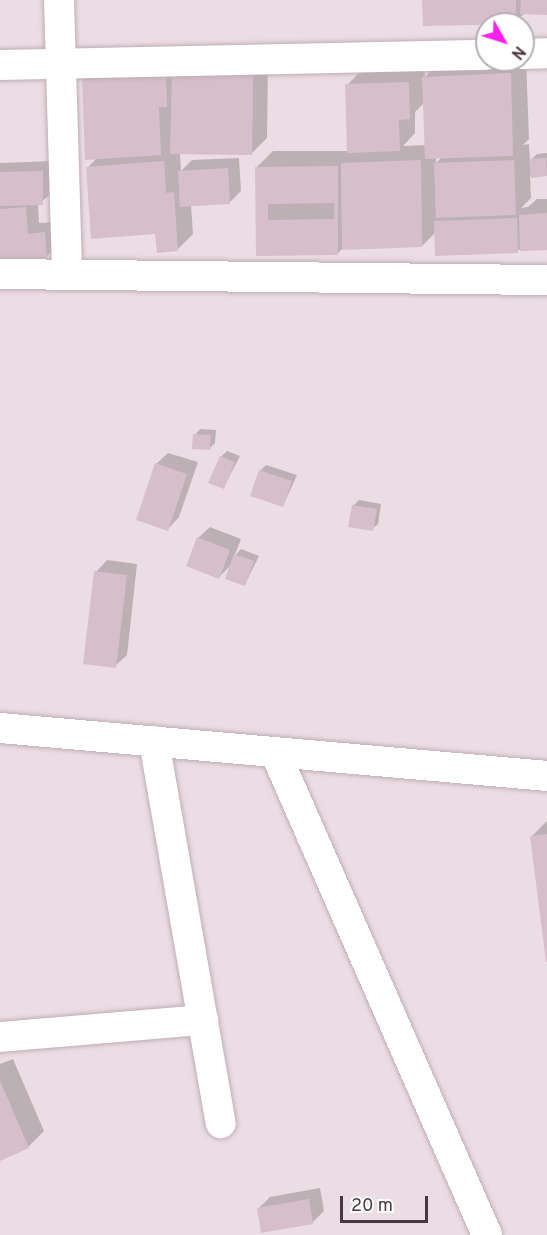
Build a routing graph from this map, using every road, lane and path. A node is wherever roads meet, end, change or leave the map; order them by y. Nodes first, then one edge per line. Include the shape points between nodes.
1 (59, 0) edge
2 (475, 55) edge
3 (61, 64) junction
4 (0, 65) edge
5 (67, 273) junction
6 (0, 274) edge
7 (547, 280) edge
8 (0, 728) edge
9 (153, 741) junction
10 (275, 752) junction
11 (547, 776) edge
12 (203, 1020) junction
13 (0, 1037) edge
14 (221, 1123) dead end
15 (487, 1235) edge

1 - 3 street
2 - 3 street
3 - 4 street
3 - 5 street
5 - 6 street
5 - 7 street
8 - 9 street
9 - 10 street
9 - 12 street
10 - 11 street
10 - 15 street
12 - 13 street
12 - 14 street

